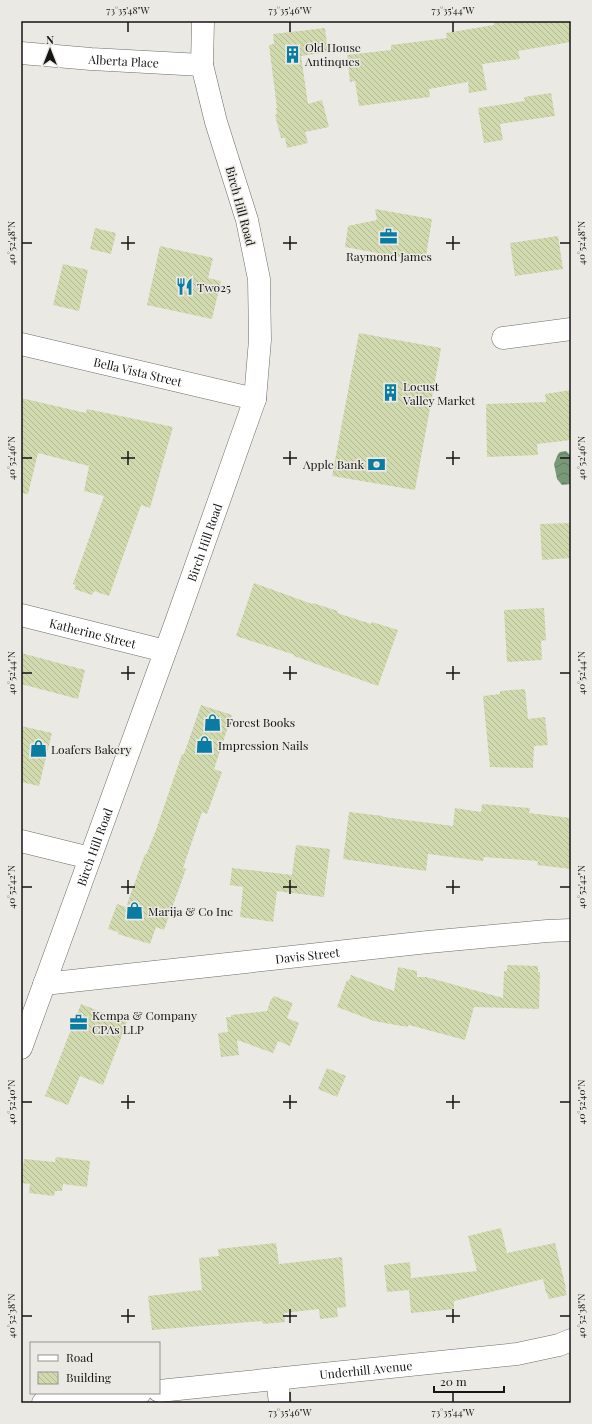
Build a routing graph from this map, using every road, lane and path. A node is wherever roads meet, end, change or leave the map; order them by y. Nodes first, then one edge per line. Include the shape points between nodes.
1 (203, 21) edge
2 (21, 53) edge
3 (202, 65) junction
4 (571, 329) edge
5 (503, 338) dead end
6 (21, 344) edge
7 (255, 399) junction
8 (21, 615) edge
9 (165, 650) junction
10 (21, 841) edge
11 (90, 858) junction
12 (571, 930) edge
13 (44, 984) junction
14 (21, 1048) edge
15 (571, 1340) edge
16 (277, 1379) junction
17 (160, 1391) edge
18 (130, 1394) edge
19 (43, 1403) edge
20 (280, 1403) edge

1 - 3 street, Birch Hill Road
2 - 3 street, Alberta Place
3 - 7 street, Birch Hill Road via 216,122 247,220 259,279 260,340
4 - 5 street
6 - 7 street, Bella Vista Street
7 - 9 street, Birch Hill Road
8 - 9 street, Katherine Street
9 - 11 street, Birch Hill Road
10 - 11 street
11 - 13 street, Birch Hill Road
12 - 13 street, Davis Street via 420,943
13 - 14 street, Birch Hill Road
15 - 16 street, Underhill Avenue via 517,1354
16 - 17 street, Underhill Avenue
16 - 20 street
18 - 19 street

